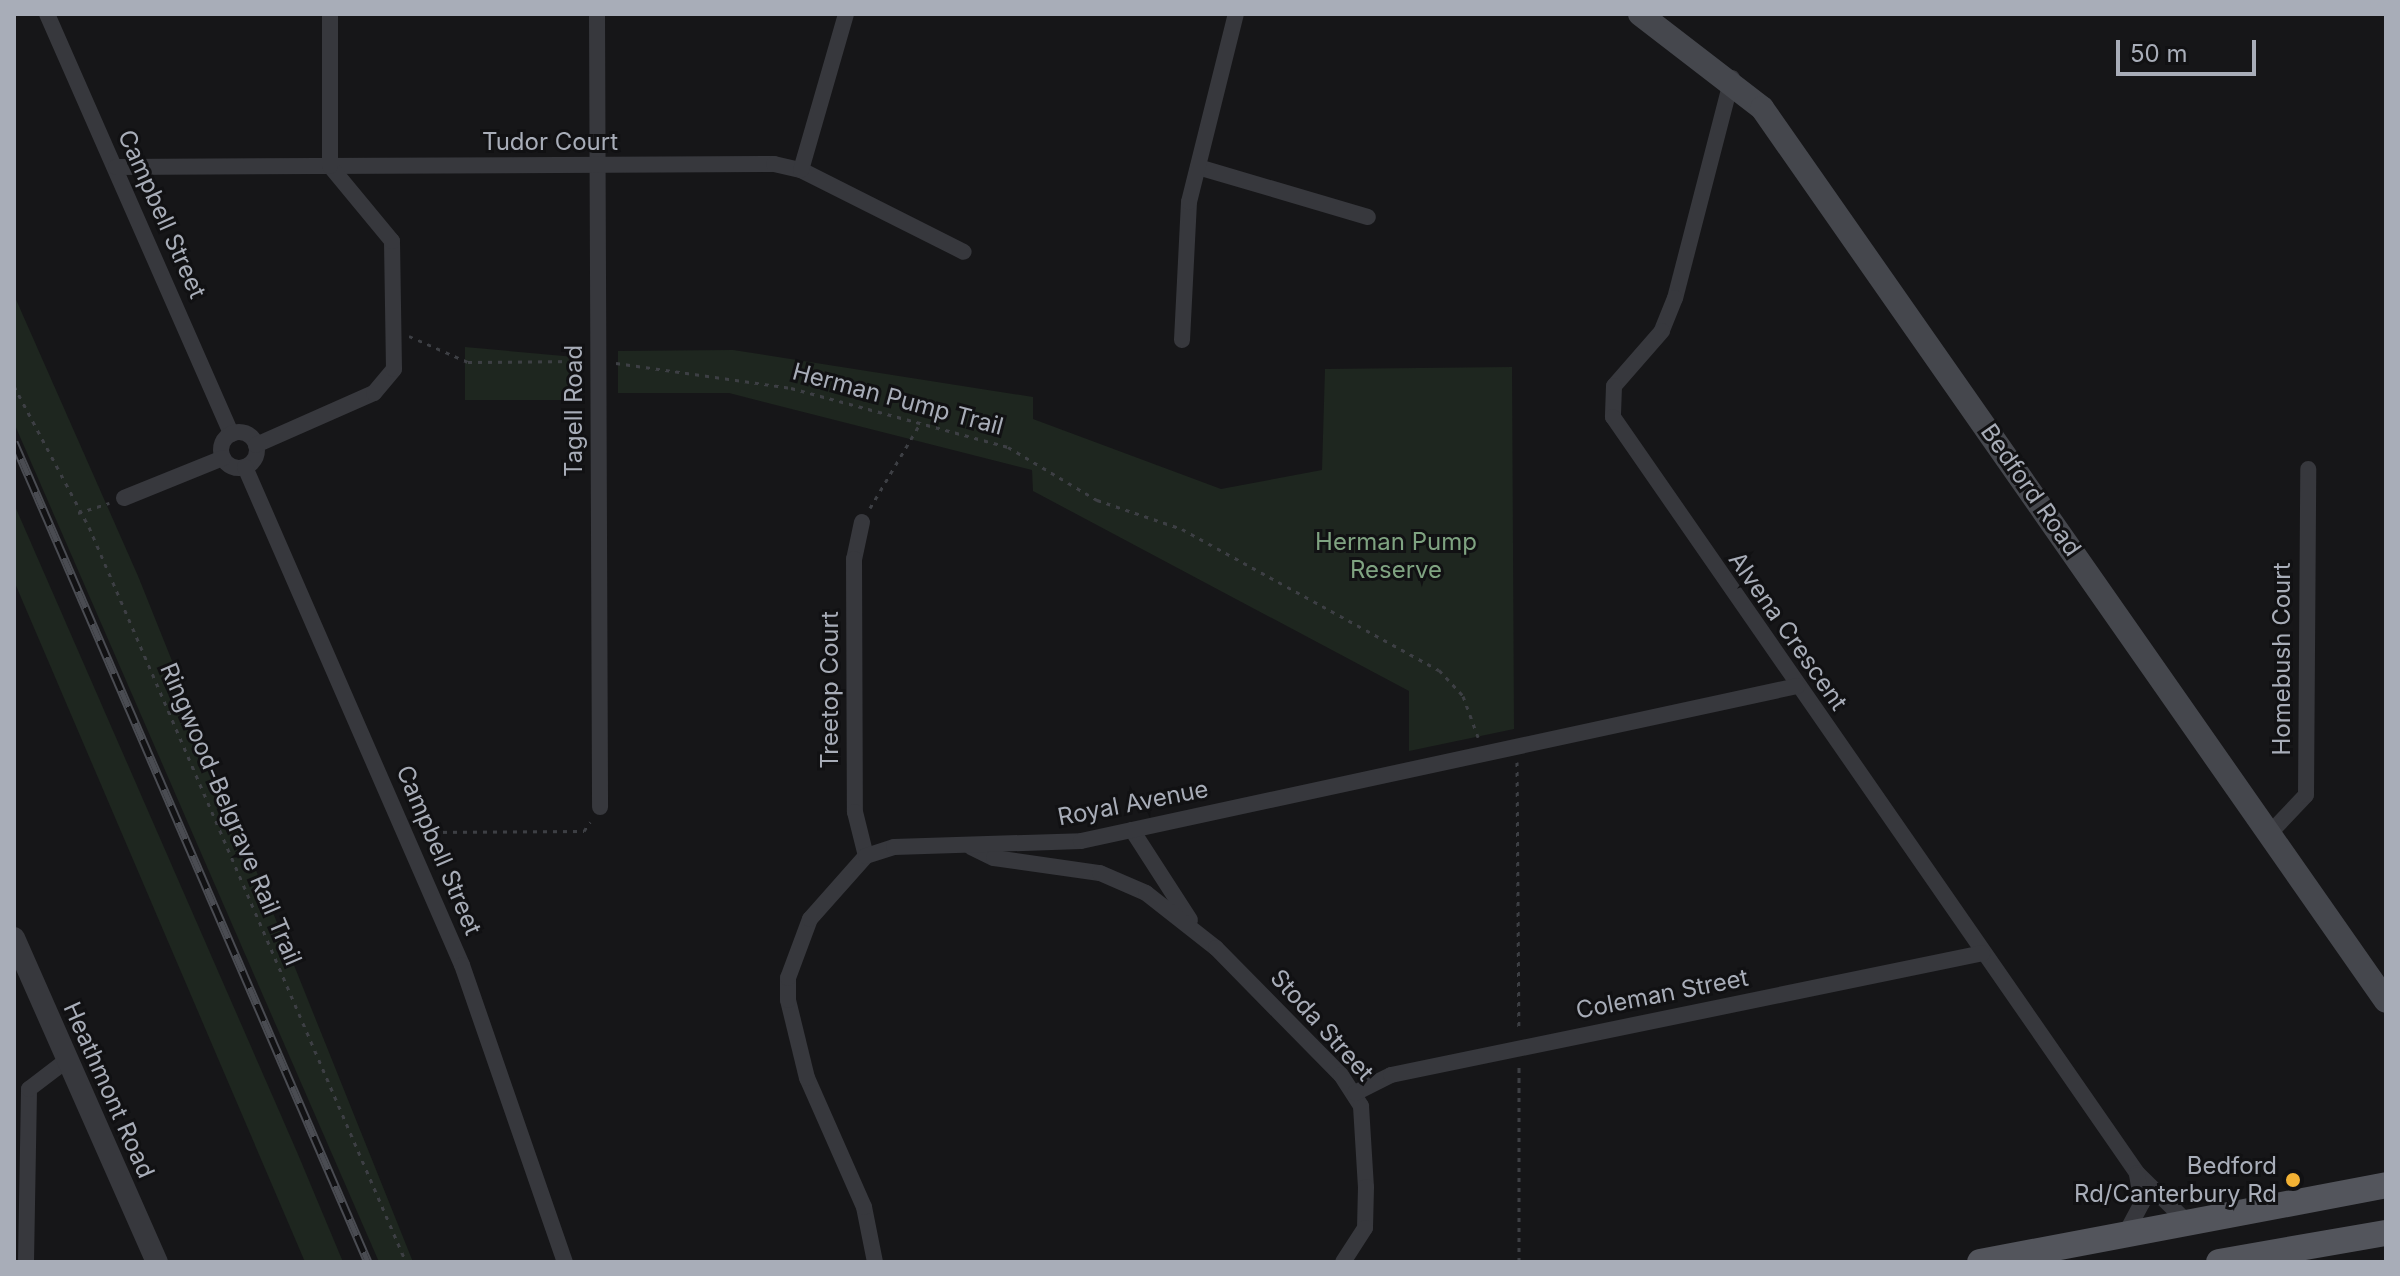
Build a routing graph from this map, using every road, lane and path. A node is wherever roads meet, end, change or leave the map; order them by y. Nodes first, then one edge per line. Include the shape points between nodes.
1 (47, 14) edge
2 (330, 14) edge
3 (597, 14) edge
4 (846, 14) edge
5 (1236, 14) edge
6 (1641, 14) edge
7 (1732, 78) junction
8 (330, 166) junction
9 (598, 166) junction
10 (116, 167) junction
11 (1198, 167) junction
12 (801, 170) junction
13 (1368, 217) dead end
14 (964, 252) dead end
15 (395, 330) junction
16 (1182, 340) dead end
17 (597, 361) junction
18 (14, 386) edge
19 (921, 421) junction
20 (231, 434) junction
21 (256, 445) junction
22 (223, 458) junction
23 (245, 467) junction
24 (2308, 469) dead end
25 (124, 498) joint
26 (78, 513) junction
27 (862, 522) joint
28 (1797, 686) junction
29 (1484, 754) junction
30 (1517, 756) dead end
31 (600, 807) joint
32 (1132, 830) junction
33 (407, 832) junction
34 (2270, 833) junction
35 (967, 845) junction
36 (866, 856) junction
37 (1197, 931) junction
38 (14, 938) edge
39 (1983, 953) junction
40 (2386, 1001) edge
41 (1519, 1030) dead end
42 (67, 1060) junction
43 (1519, 1064) dead end
44 (1355, 1093) junction
45 (2137, 1173) junction
46 (2386, 1173) edge
47 (2386, 1185) edge
48 (2296, 1199) junction
49 (2185, 1220) junction
50 (2127, 1231) junction
51 (2386, 1233) edge
52 (26, 1262) edge
53 (157, 1262) edge
54 (406, 1262) edge
55 (565, 1262) edge
56 (875, 1262) edge
57 (1343, 1262) edge
58 (1519, 1262) edge
59 (1980, 1262) edge
60 (2219, 1262) edge

1 - 10 street, Campbell Street
2 - 8 street
3 - 9 street, Tagell Road
4 - 12 street
5 - 11 street
6 - 7 main road, Bedford Road
7 - 28 street, Alvena Crescent via 1675,298 1662,331 1614,386 1609,404
7 - 34 main road, Bedford Road via 1804,164
8 - 9 street, Tudor Court
8 - 10 street, Tudor Court
8 - 15 street via 392,241
9 - 12 street, Tudor Court via 774,164
9 - 17 street, Tagell Road
10 - 20 street, Campbell Street
11 - 13 street
11 - 16 street via 1183,240
12 - 14 street, Tudor Court
15 - 17 path, Herman Pump Trail via 468,362
15 - 21 street via 394,369 384,385
17 - 19 path, Herman Pump Trail via 791,388
17 - 31 street, Tagell Road
18 - 26 path, Ringwood-Belgrave Rail Trail
19 - 27 path
19 - 29 path, Herman Pump Trail via 1008,447 1097,500 1182,529 1439,670 1463,696
20 - 21 street via 243,433
20 - 22 street
21 - 23 street
22 - 23 street
22 - 25 street
23 - 33 street, Campbell Street
24 - 34 street, Homebush Court via 2306,795
25 - 26 path
26 - 54 path, Ringwood-Belgrave Rail Trail
27 - 36 street, Treetop Court via 854,559 855,812
28 - 29 street, Royal Avenue
28 - 39 street, Alvena Crescent
29 - 32 street, Royal Avenue
30 - 41 path
31 - 33 path via 584,831
32 - 35 street, Royal Avenue via 1081,841
32 - 37 street, Stoda Street
33 - 55 street, Campbell Street via 462,965
34 - 40 main road, Bedford Road
35 - 36 street, Royal Avenue via 894,847
35 - 37 street, Stoda Street via 994,858 1100,873 1146,893
36 - 56 street via 806,926 788,1000 807,1078 864,1207
37 - 44 street, Stoda Street
38 - 42 street, Heathmont Road
39 - 44 street, Coleman Street via 1391,1075
39 - 45 street, Alvena Crescent
42 - 52 street via 29,1089
42 - 53 street, Heathmont Road
43 - 58 path
44 - 57 street, Stoda Street via 1366,1135 1365,1228
45 - 49 street, Alvena Crescent
45 - 50 street via 2142,1203
46 - 48 main road
47 - 48 main road
48 - 49 main road
49 - 50 main road
50 - 59 main road
51 - 60 main road

